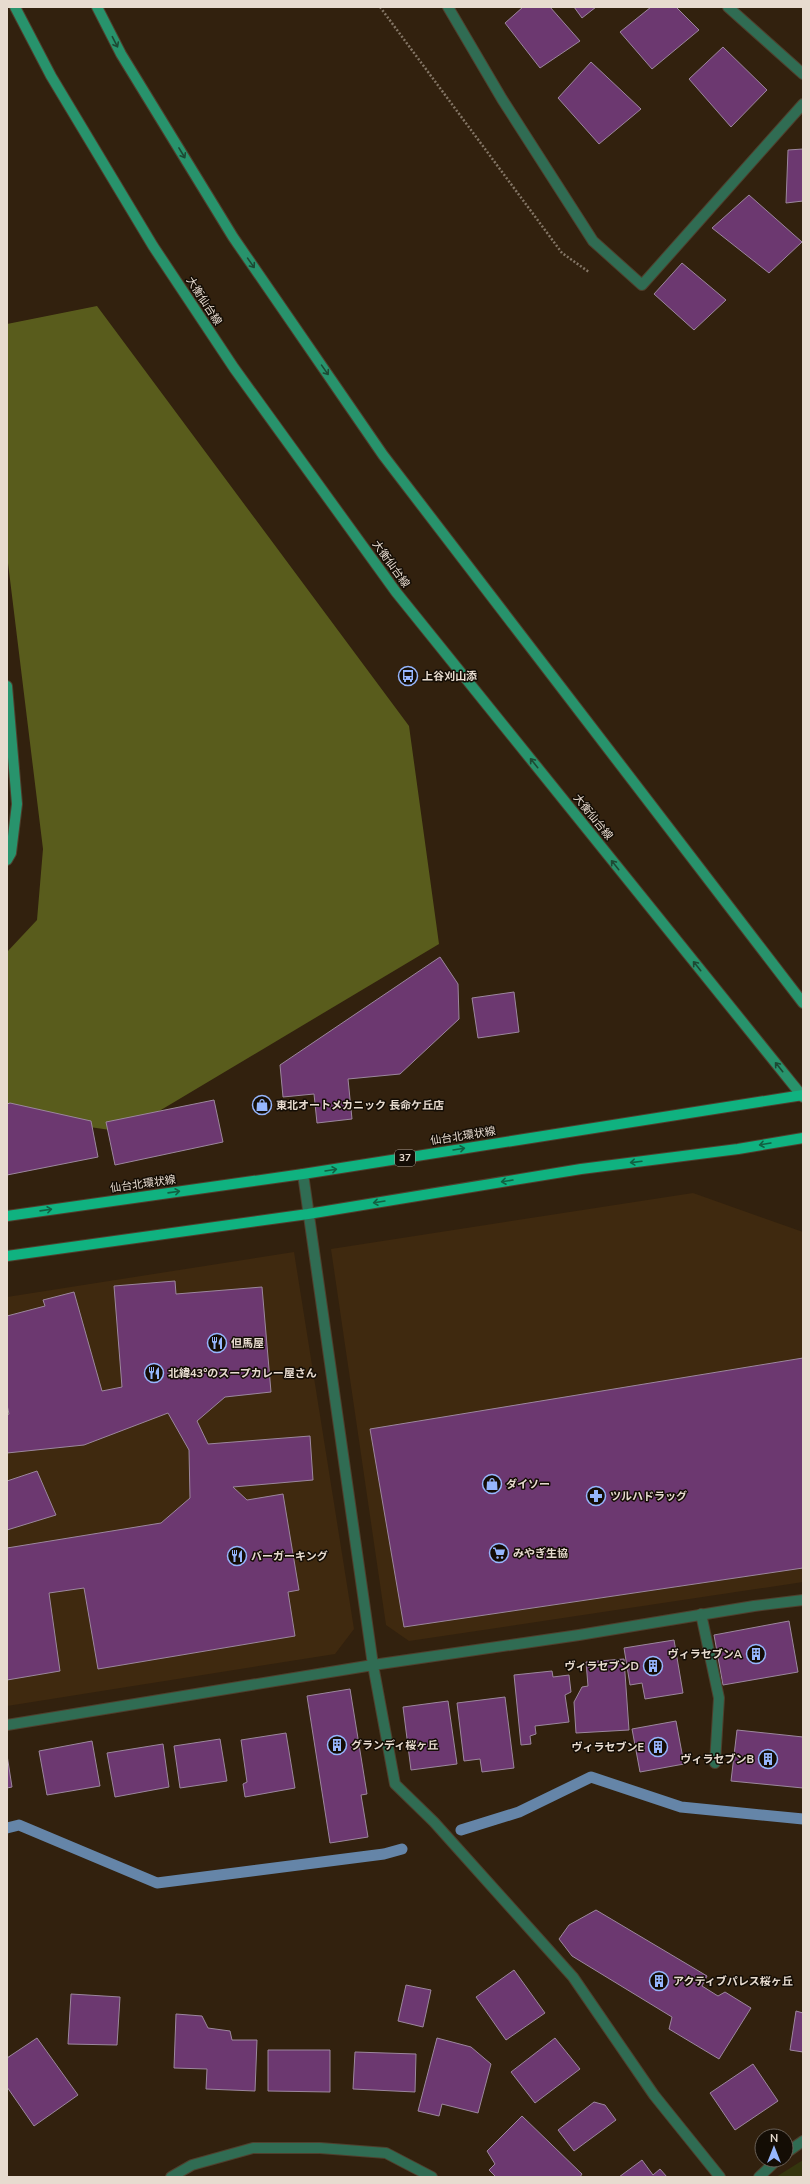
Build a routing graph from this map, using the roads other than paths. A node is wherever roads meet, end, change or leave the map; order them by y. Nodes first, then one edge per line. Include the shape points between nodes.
1 (15, 7) edge
2 (97, 7) edge
3 (448, 7) edge
4 (728, 7) edge
5 (803, 74) edge
6 (803, 104) edge
7 (7, 686) edge
8 (8, 714) edge
9 (7, 860) edge
10 (803, 1003) edge
11 (802, 1096) edge
12 (803, 1138) edge
13 (303, 1174) junction
14 (308, 1214) junction
15 (7, 1216) edge
16 (7, 1256) edge
17 (803, 1600) edge
18 (701, 1614) junction
19 (372, 1665) junction
20 (7, 1725) edge
21 (715, 1762) dead end
22 (803, 2141) edge
23 (794, 2147) edge
24 (769, 2168) edge
25 (171, 2177) edge
26 (432, 2177) edge
27 (720, 2177) edge
28 (759, 2177) edge

11 -> 1 main road, 大衡仙台線 via 396,592 238,374 153,246 51,76
2 -> 10 main road via 121,54 233,237 383,455
3 - 6 street via 502,99 593,241 642,286
4 - 5 street
7 - 8 main road
8 - 9 main road via 17,804 11,853
13 -> 11 main road, 仙台北環状線 / 37
12 -> 14 main road via 581,1169
13 - 14 street
15 -> 13 main road, 仙台北環状線 / 37
14 - 16 main road
14 - 19 street
17 - 18 street
18 - 19 street via 579,1635
18 - 21 street via 719,1698
19 - 20 street
19 - 27 street via 395,1784 434,1822 573,1978 654,2095
22 - 23 street
24 - 28 street
25 - 26 street via 192,2165 254,2148 320,2148 386,2153

